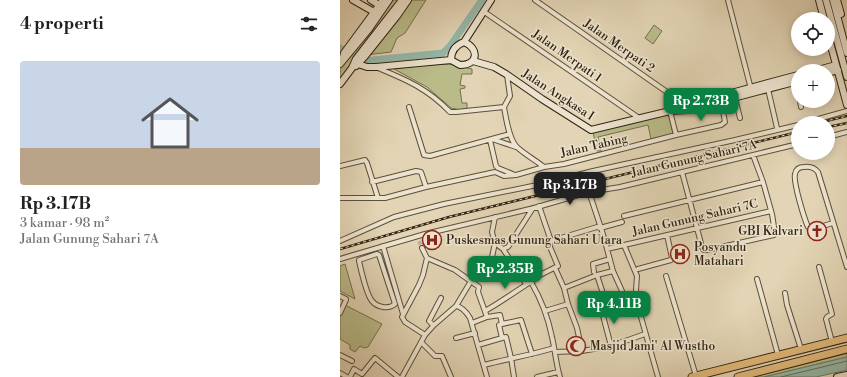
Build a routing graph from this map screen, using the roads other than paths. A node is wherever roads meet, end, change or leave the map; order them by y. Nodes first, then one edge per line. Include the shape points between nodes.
1 (353, 0) edge
2 (371, 0) edge
3 (389, 0) edge
4 (408, 0) edge
5 (491, 0) edge
6 (535, 0) edge
7 (728, 0) edge
8 (819, 0) edge
9 (826, 0) edge
10 (832, 0) edge
11 (837, 0) edge
12 (381, 3) edge
13 (400, 3) edge
14 (483, 11) junction
15 (374, 12) junction
16 (822, 12) edge
17 (397, 16) junction
18 (847, 38) edge
19 (464, 42) junction
20 (348, 52) junction
21 (847, 52) edge
22 (364, 54) junction
23 (834, 56) edge
24 (451, 60) junction
25 (473, 61) junction
26 (358, 62) junction
27 (341, 63) edge
28 (376, 67) junction
29 (837, 68) joint
30 (506, 74) junction
31 (791, 77) edge
32 (847, 77) edge
33 (791, 82) edge
34 (340, 84) edge
35 (768, 89) junction
36 (751, 91) junction
37 (735, 98) junction
38 (721, 101) junction
39 (847, 104) edge
40 (504, 106) junction
41 (409, 107) dead end
42 (688, 108) junction
43 (847, 111) edge
44 (670, 112) junction
45 (829, 116) edge
46 (639, 118) junction
47 (740, 118) dead end
48 (791, 127) edge
49 (777, 128) dead end
50 (847, 132) edge
51 (510, 134) junction
52 (676, 135) junction
53 (835, 135) edge
54 (491, 140) junction
55 (791, 146) edge
56 (516, 147) junction
57 (753, 155) junction
58 (340, 166) edge
59 (544, 167) junction
60 (498, 168) junction
61 (495, 172) junction
62 (682, 172) junction
63 (516, 175) junction
64 (372, 182) junction
65 (763, 182) junction
66 (426, 187) junction
67 (589, 192) junction
68 (340, 198) edge
69 (378, 198) junction
70 (689, 200) junction
71 (540, 206) junction
72 (534, 208) junction
73 (771, 211) junction
74 (624, 216) dead end
75 (495, 217) junction
76 (622, 222) dead end
77 (833, 223) junction
78 (600, 228) junction
79 (696, 228) junction
80 (667, 234) junction
81 (417, 236) junction
82 (551, 240) junction
83 (340, 241) edge
84 (419, 241) tunnel mouth
85 (495, 243) junction
86 (624, 244) junction
87 (383, 246) junction
88 (422, 248) tunnel mouth
89 (503, 249) junction
90 (607, 249) junction
91 (367, 250) junction
92 (369, 257) junction
93 (340, 258) edge
94 (427, 258) junction
95 (610, 260) junction
96 (819, 267) dead end
97 (847, 267) edge
98 (555, 268) junction
99 (638, 269) dead end
100 (613, 271) junction
101 (596, 274) junction
102 (666, 276) dead end
103 (757, 279) dead end
104 (470, 281) junction
105 (531, 282) junction
106 (526, 284) junction
107 (564, 288) junction
108 (785, 293) dead end
109 (340, 296) edge
110 (441, 298) dead end
111 (637, 303) junction
112 (568, 304) junction
113 (456, 306) junction
114 (626, 306) junction
115 (608, 309) junction
116 (485, 311) junction
117 (545, 311) junction
118 (340, 313) edge
119 (403, 314) junction
120 (487, 317) junction
121 (472, 323) junction
122 (502, 324) junction
123 (433, 325) junction
124 (475, 333) junction
125 (425, 334) junction
126 (645, 334) junction
127 (456, 338) dead end
128 (502, 338) junction
129 (847, 338) edge
130 (421, 342) junction
131 (832, 342) junction
132 (478, 345) junction
133 (611, 346) junction
134 (801, 349) junction
135 (847, 349) edge
136 (555, 350) junction
137 (582, 351) junction
138 (834, 353) junction
139 (532, 354) junction
140 (340, 355) edge
141 (778, 355) junction
142 (511, 358) junction
143 (352, 360) dead end
144 (484, 365) junction
145 (558, 372) junction
146 (340, 373) edge
147 (403, 375) edge
148 (847, 375) edge
149 (362, 376) edge
150 (694, 376) edge
151 (348, 377) edge
152 (398, 377) edge
153 (409, 377) edge
154 (451, 377) edge
155 (487, 377) edge
156 (514, 377) edge
157 (537, 377) edge
158 (560, 377) edge
159 (658, 377) edge
160 (738, 377) edge
161 (836, 377) edge

1 - 15 street
2 - 12 street
3 - 20 street
4 - 17 street
5 - 14 street
6 - 42 street, Jalan Merpati 2
7 - 36 street
8 - 16 street
9 - 32 street
10 - 21 street
11 - 18 street
12 - 15 street
13 - 17 street
13 - 22 street
14 - 19 street
14 - 46 street, Jalan Merpati 1
15 - 20 street
17 - 22 street
19 - 24 street via 452,53
19 - 25 street via 474,51
20 - 27 street
22 - 26 street
23 - 29 street
24 - 25 street via 460,65 467,65
24 - 28 street
25 - 30 street, Jalan Angkasa I via 487,64
26 - 28 street via 367,67
26 - 34 street
28 - 40 street via 427,91 450,112
29 - 39 street
30 - 40 street via 510,96
30 - 46 street, Jalan Angkasa I via 591,130
31 - 36 street, Jalan Angkasa I
33 - 35 street, Jalan Angkasa I
35 - 36 street, Jalan Angkasa I
35 - 49 street
36 - 37 street, Jalan Angkasa I
36 - 42 street, Jalan Angkasa I
37 - 38 street, Jalan Angkasa I
37 - 47 street
38 - 42 street, Jalan Angkasa I
38 - 52 street, Jalan Tabing via 725,118 723,124
40 - 51 street
41 - 54 street via 424,155 430,156
42 - 44 street, Jalan Angkasa I
43 - 45 street
44 - 46 street, Jalan Angkasa I
44 - 52 street
48 - 83 street via 444,204 394,217
50 - 53 street
51 - 54 street
51 - 56 street
52 - 59 street, Jalan Tabing
54 - 56 street
54 - 60 street
55 - 57 street, Jalan Gunung Sahari 7A
56 - 59 street
57 - 62 street, Jalan Gunung Sahari 7A
57 - 65 street
58 - 64 street via 365,160
59 - 63 street, Jalan Tabing
60 - 61 street
60 - 63 street
61 - 63 street, Jalan Tabing via 504,176
61 - 66 street, Jalan Tabing
62 - 67 street, Jalan Gunung Sahari 7A
62 - 70 street
64 - 66 street via 416,171 421,172
64 - 69 street
65 - 70 street
65 - 73 street
66 - 69 street, Jalan Tabing
67 - 71 street, Jalan Gunung Sahari 7A
67 - 78 street
68 - 69 street, Jalan Tabing
70 - 74 street
70 - 79 street
71 - 72 street, Jalan Gunung Sahari 7A
71 - 82 street
72 - 75 street, Jalan Gunung Sahari 7A
72 - 89 street via 508,246
73 - 79 street, Jalan Gunung Sahari 7C
73 - 79 street via 776,231 774,234 708,250 702,247
75 - 81 street, Jalan Gunung Sahari 7A
75 - 85 street via 492,232
76 - 78 street
77 - 77 street via 813,229 808,226 795,184 794,175 797,169 809,166 818,172
77 - 97 street
78 - 82 street
78 - 90 street
79 - 80 street, Jalan Gunung Sahari 7C
80 - 86 street, Jalan Gunung Sahari 7C
80 - 99 street via 673,256 671,260
81 - 84 street
81 - 87 street, Jalan Gunung Sahari 7A
82 - 98 street via 550,247 558,266
85 - 89 street
85 - 104 street via 492,257 486,267 480,267
86 - 90 street, Jalan Gunung Sahari 7C
86 - 111 street via 636,276
87 - 91 street, Jalan Gunung Sahari 7A
87 - 119 street
88 - 94 street
89 - 106 street
90 - 95 street
91 - 92 street
91 - 93 street, Jalan Gunung Sahari 7A
92 - 92 street via 358,261 371,300 381,307 393,306 395,304 379,255
94 - 104 street via 455,270
94 - 119 street via 419,285
95 - 100 street
95 - 101 street via 593,264
96 - 131 street via 832,314 826,319
98 - 105 street
98 - 107 street
100 - 101 street
100 - 114 street
101 - 107 street
101 - 115 street
102 - 150 street
103 - 141 street
104 - 113 street
104 - 116 street via 480,288 478,292
105 - 106 street
105 - 117 street
106 - 116 street via 507,299
107 - 112 street
108 - 134 street
109 - 118 street via 346,299 346,302
110 - 123 street via 429,321
111 - 114 street
111 - 126 street
112 - 117 street
112 - 137 street
113 - 121 street via 467,314
113 - 123 street
114 - 115 street
115 - 133 street via 602,312
116 - 120 street
117 - 136 street
119 - 125 street via 405,322
120 - 121 street
120 - 122 street via 499,315
121 - 124 street
122 - 128 street via 498,325
122 - 139 street via 522,320
123 - 125 street
124 - 127 street
124 - 132 street
125 - 130 street
126 - 133 street
126 - 159 street
128 - 132 street
128 - 142 street via 506,337
129 - 131 main road
130 - 147 street
130 - 154 street via 435,356 442,356
131 - 134 main road
131 - 138 main road
132 - 144 street
133 - 137 street
134 - 141 main road
135 - 138 main road
136 - 137 street
136 - 139 street
136 - 145 street
138 - 160 main road
139 - 142 street
140 - 143 street
141 - 150 main road
142 - 144 street
142 - 156 street
144 - 155 street
145 - 157 street
145 - 158 street
146 - 151 street
147 - 153 street
148 - 161 street
149 - 151 street via 354,369
149 - 152 street via 375,358

